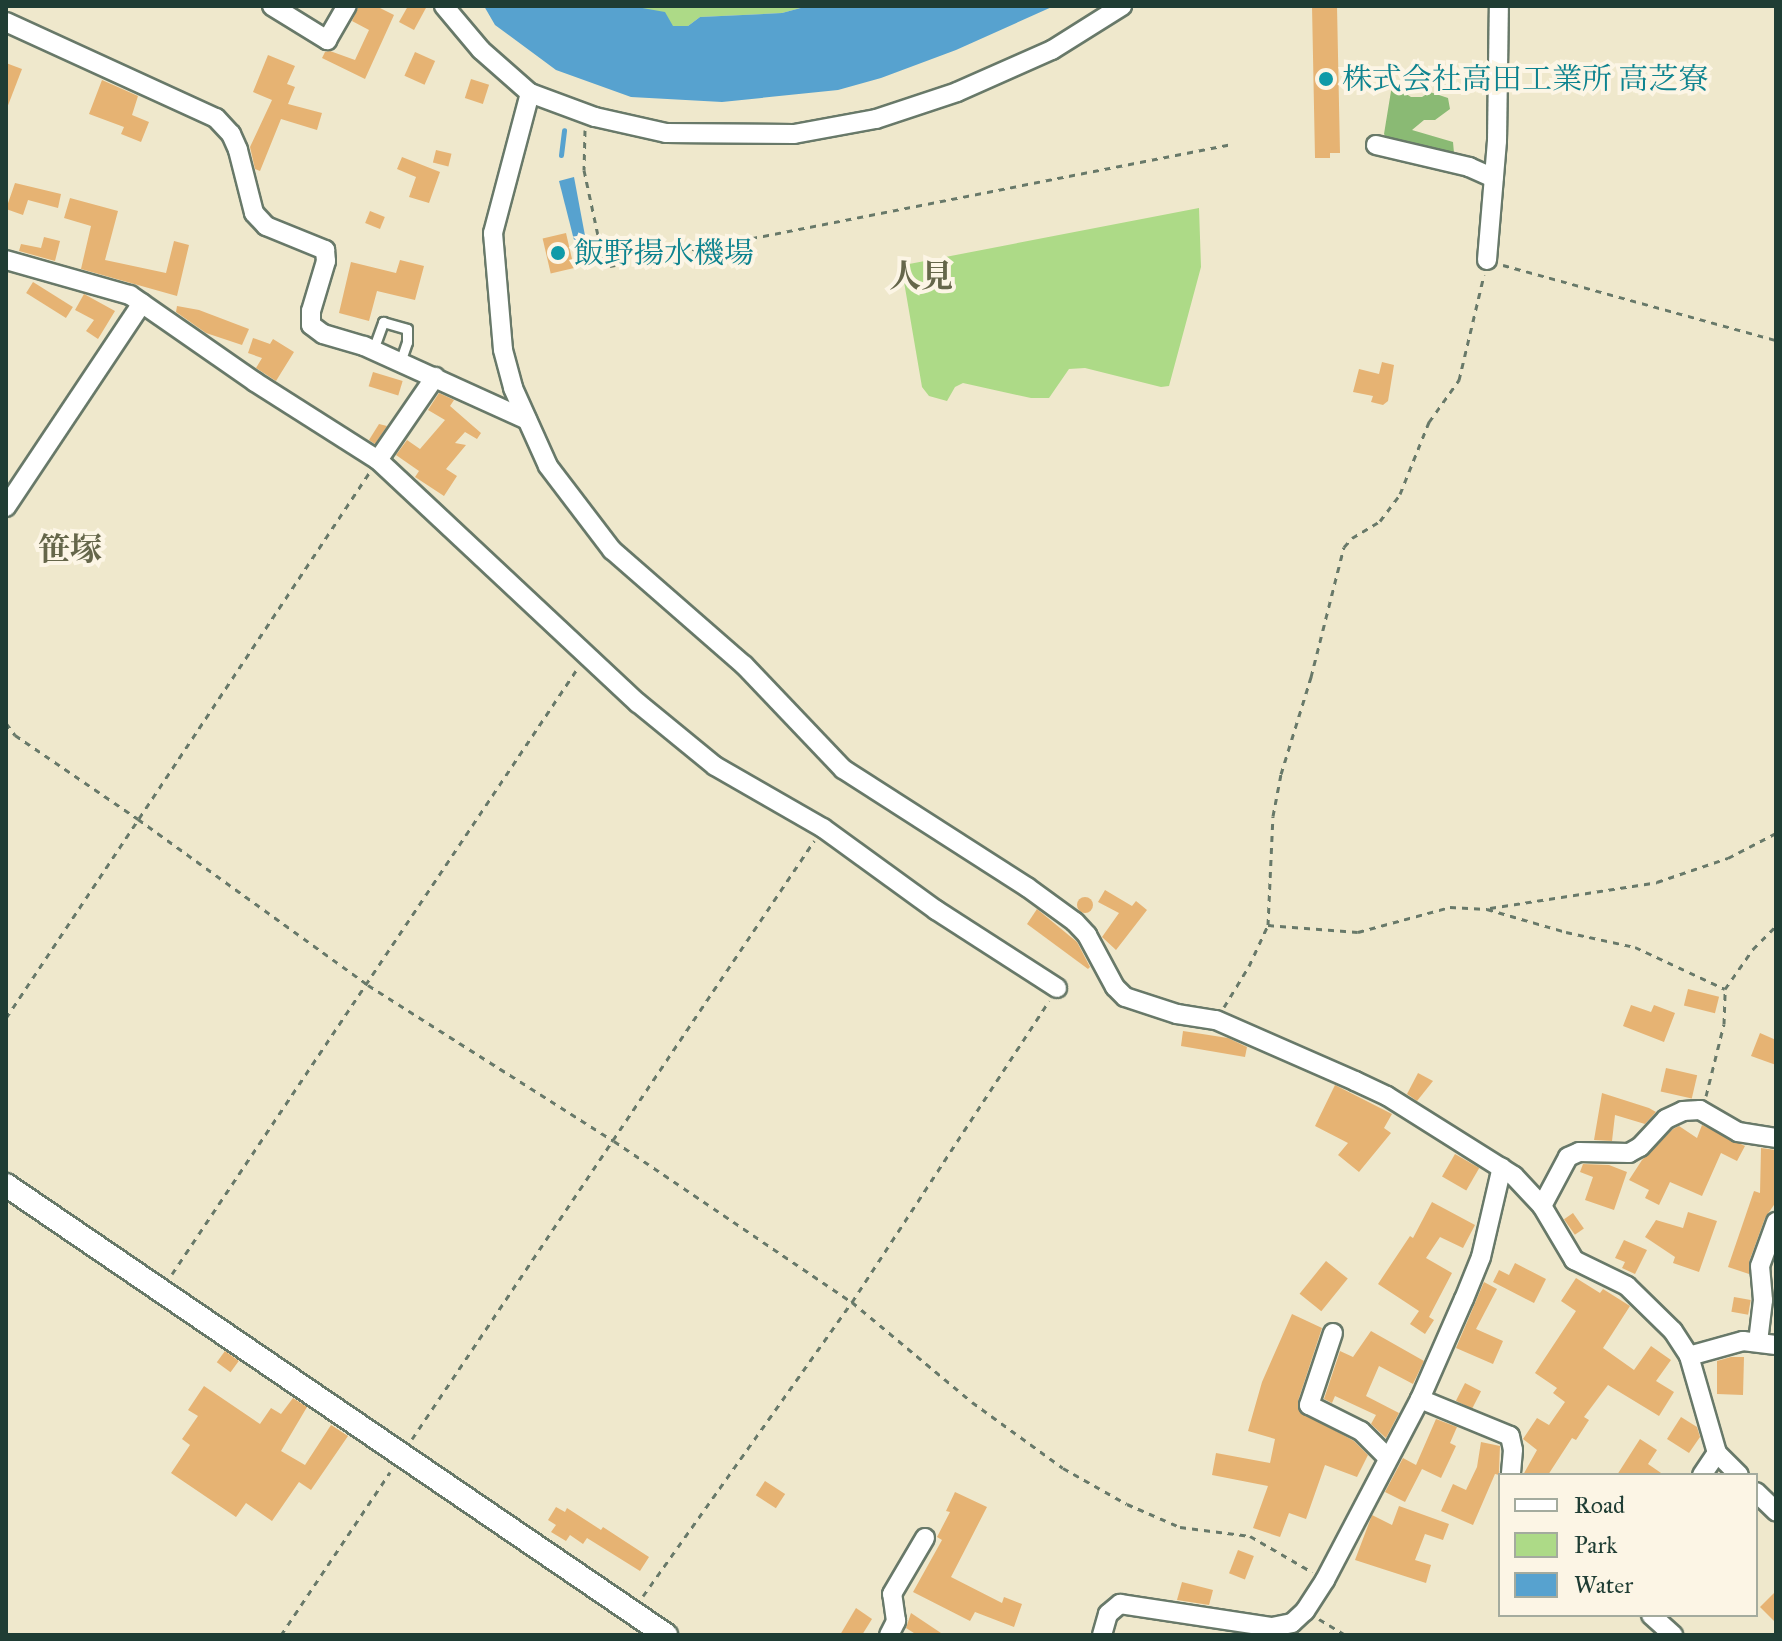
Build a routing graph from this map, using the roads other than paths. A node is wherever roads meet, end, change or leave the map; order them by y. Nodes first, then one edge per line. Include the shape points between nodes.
1 (272, 6) edge
2 (347, 6) edge
3 (444, 6) edge
4 (1122, 6) edge
5 (1499, 6) edge
6 (6, 22) edge
7 (530, 93) junction
8 (1376, 145) dead end
9 (1494, 178) junction
10 (6, 260) edge
11 (1487, 260) road end
12 (142, 303) junction
13 (373, 350) junction
14 (400, 362) junction
15 (435, 377) junction
16 (527, 420) junction
17 (378, 460) junction
18 (6, 507) edge
19 (1057, 988) road end
20 (1776, 1138) edge
21 (1502, 1167) junction
22 (6, 1185) edge
23 (1542, 1206) junction
24 (1776, 1222) edge
25 (1333, 1333) dead end
26 (1767, 1343) edge
27 (1689, 1356) junction
28 (1420, 1399) junction
29 (1717, 1453) junction
30 (1388, 1458) junction
31 (1511, 1473) edge
32 (1703, 1473) edge
33 (1737, 1473) edge
34 (1758, 1494) edge
35 (1776, 1511) edge
36 (925, 1538) dead end
37 (1653, 1617) edge
38 (1301, 1623) edge
39 (666, 1635) edge
40 (889, 1635) edge
41 (1102, 1635) edge
42 (1673, 1635) edge

1 - 2 street via 327,40
3 - 7 street via 481,50
4 - 7 street via 1052,50 957,92 876,119 794,134 666,133 589,115
5 - 9 street
6 - 13 street via 216,118 238,150 254,213 266,226 325,250 311,325
7 - 16 street via 493,233 503,350
8 - 9 street
9 - 11 street
10 - 12 street via 130,295
12 - 17 street
12 - 18 street
13 - 14 street
13 - 14 lane via 383,322 407,329
14 - 15 street
15 - 16 street
15 - 17 street
16 - 21 street via 548,466 612,550 744,665 843,769 1075,922 1125,997 1216,1020 1387,1096
17 - 19 street via 586,655 715,766 823,828
20 - 23 street via 1738,1132 1700,1110 1683,1111 1666,1119 1629,1153 1579,1152 1568,1157
21 - 23 street
21 - 28 street via 1481,1257
22 - 39 street via 405,1449
23 - 27 street via 1574,1260 1627,1286 1673,1331
24 - 26 street via 1760,1266
25 - 30 street via 1309,1405 1361,1431
26 - 27 street via 1724,1345
27 - 29 street
28 - 30 street
28 - 31 street via 1510,1436
29 - 32 street
29 - 33 street
30 - 38 street
34 - 35 street
36 - 40 street via 892,1594 896,1621
37 - 42 street
38 - 41 street via 1272,1627 1120,1604 1108,1614

